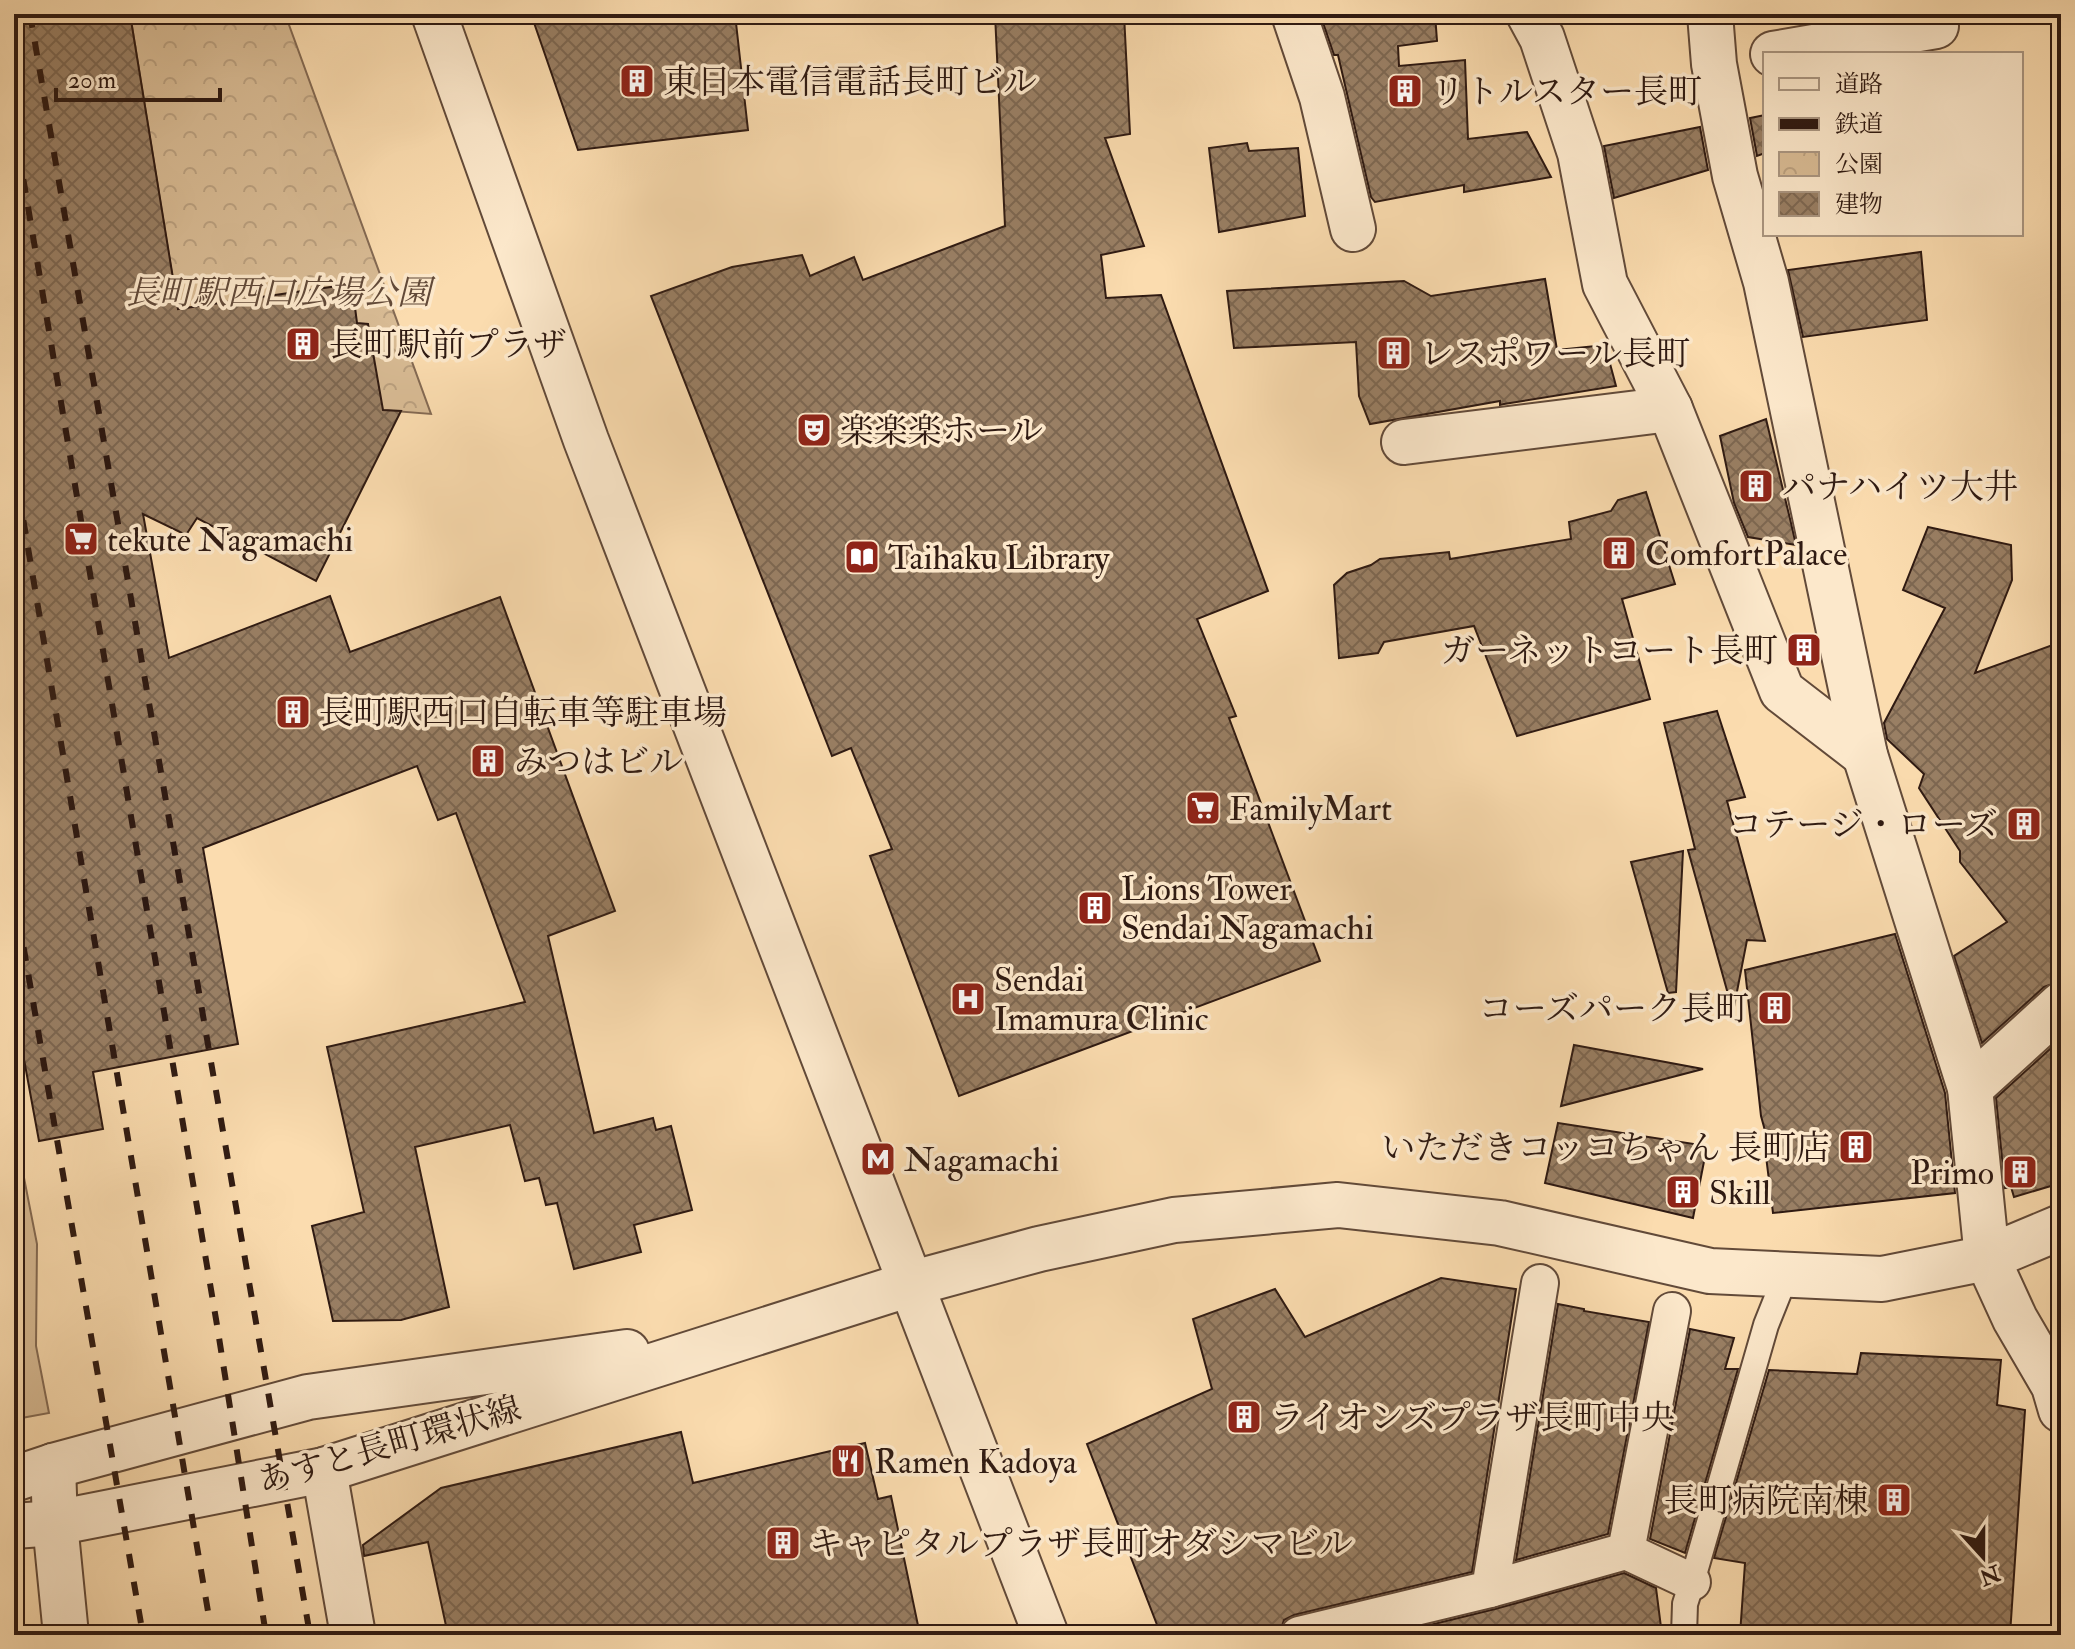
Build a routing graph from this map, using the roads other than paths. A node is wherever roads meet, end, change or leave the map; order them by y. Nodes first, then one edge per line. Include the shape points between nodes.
1 (434, 14) edge
2 (1294, 14) edge
3 (1529, 14) edge
4 (1710, 14) edge
5 (1936, 26) dead end
6 (1785, 52) edge
7 (1763, 55) edge
8 (1714, 64) junction
9 (1353, 229) dead end
10 (1670, 409) junction
11 (1404, 442) dead end
12 (1865, 755) junction
13 (2061, 1005) edge
14 (1970, 1088) junction
15 (2061, 1227) edge
16 (1987, 1258) junction
17 (1786, 1275) junction
18 (1540, 1283) dead end
19 (910, 1284) junction
20 (1672, 1311) dead end
21 (756, 1333) junction
22 (2061, 1410) edge
23 (324, 1470) junction
24 (33, 1472) edge
25 (34, 1525) edge
26 (1626, 1551) junction
27 (1692, 1582) junction
28 (1490, 1589) junction
29 (66, 1635) edge
30 (353, 1635) edge
31 (1046, 1635) edge
32 (1299, 1635) edge
33 (1684, 1635) edge

1 - 19 street via 586,440
2 - 9 street via 1322,97
3 - 10 street via 1580,153 1605,284
4 - 8 street
5 - 6 street
7 - 8 street
8 - 12 street via 1735,176 1772,310
10 - 11 street
10 - 12 street via 1782,691
12 - 14 street
13 - 14 street
14 - 16 street
15 - 16 street, あすと長町環状線
16 - 17 street, あすと長町環状線 via 1882,1279
16 - 22 street via 2054,1386
17 - 19 street, あすと長町環状線 via 1710,1271 1500,1223 1338,1205 1174,1220
17 - 27 lane via 1766,1325
18 - 28 street
19 - 21 street, あすと長町環状線
19 - 31 street
20 - 26 street
21 - 23 street, あすと長町環状線
21 - 24 street, あすと長町環状線 via 308,1397
23 - 25 street, あすと長町環状線
23 - 30 street
24 - 25 street
25 - 29 street
26 - 27 street
26 - 28 street
27 - 33 lane
28 - 32 street

